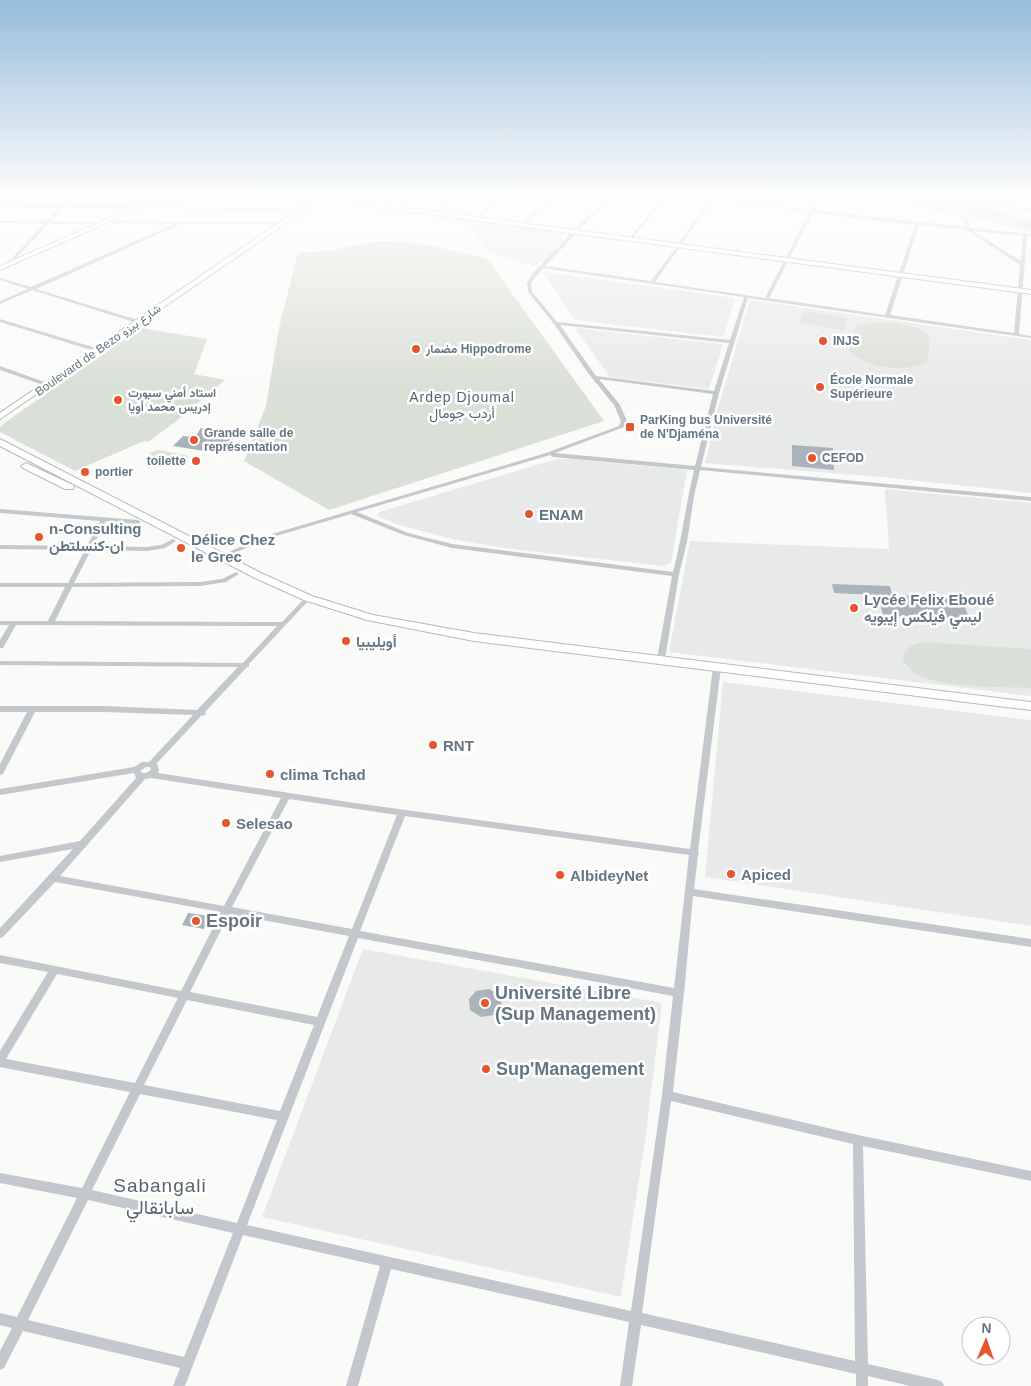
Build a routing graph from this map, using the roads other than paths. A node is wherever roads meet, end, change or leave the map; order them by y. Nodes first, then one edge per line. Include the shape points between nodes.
1 (93, 262) edge
2 (228, 262) edge
3 (547, 262) edge
4 (667, 262) edge
5 (786, 262) edge
6 (816, 262) edge
7 (905, 262) edge
8 (1018, 262) edge
9 (1022, 264) joint
10 (542, 267) junction
11 (902, 273) junction
12 (0, 280) edge
13 (652, 283) junction
14 (32, 289) junction
15 (1020, 289) junction
16 (1031, 290) edge
17 (746, 297) junction
18 (766, 300) junction
19 (0, 303) edge
20 (887, 317) junction
21 (0, 320) edge
22 (139, 322) junction
23 (556, 323) junction
24 (1016, 334) junction
25 (1031, 337) edge
26 (732, 342) junction
27 (97, 350) junction
28 (0, 368) edge
29 (594, 377) junction
30 (48, 385) junction
31 (716, 393) junction
32 (0, 417) edge
33 (0, 442) edge
34 (0, 451) edge
35 (548, 454) junction
36 (698, 467) junction
37 (53, 475) junction
38 (1031, 499) edge
39 (0, 511) edge
40 (351, 512) junction
41 (104, 519) junction
42 (138, 522) junction
43 (173, 542) junction
44 (0, 548) edge
45 (89, 548) junction
46 (216, 559) junction
47 (236, 574) junction
48 (676, 574) junction
49 (0, 585) edge
50 (70, 585) junction
51 (305, 601) junction
52 (0, 623) edge
53 (14, 623) junction
54 (50, 623) junction
55 (284, 624) junction
56 (410, 630) junction
57 (0, 646) edge
58 (661, 659) junction
59 (0, 663) edge
60 (246, 666) junction
61 (717, 671) junction
62 (895, 693) junction
63 (1031, 706) edge
64 (0, 709) edge
65 (32, 709) junction
66 (202, 712) junction
67 (1031, 714) edge
68 (151, 764) junction
69 (0, 772) edge
70 (139, 773) junction
71 (151, 775) junction
72 (0, 792) edge
73 (286, 797) junction
74 (402, 812) junction
75 (83, 844) junction
76 (695, 853) junction
77 (0, 859) edge
78 (53, 878) junction
79 (689, 892) junction
80 (226, 909) junction
81 (14, 920) junction
82 (0, 922) edge
83 (354, 933) junction
84 (0, 934) edge
85 (1031, 944) edge
86 (0, 960) edge
87 (55, 970) junction
88 (679, 993) junction
89 (184, 995) junction
90 (320, 1022) junction
91 (0, 1061) edge
92 (137, 1088) junction
93 (666, 1095) junction
94 (284, 1117) junction
95 (858, 1140) junction
96 (1031, 1176) edge
97 (0, 1178) edge
98 (85, 1194) junction
99 (240, 1230) junction
100 (387, 1262) junction
101 (635, 1318) junction
102 (0, 1319) edge
103 (19, 1324) junction
104 (0, 1364) edge
105 (188, 1364) junction
106 (862, 1369) junction
107 (179, 1386) edge
108 (352, 1386) edge
109 (626, 1386) edge
110 (862, 1386) edge
111 (938, 1386) edge

1 - 14 street
2 - 22 street, Boulevard de Bezo شارع بيزو
3 - 10 street
4 - 13 street
5 - 18 street
6 - 11 street
7 - 11 street
8 - 9 street
9 - 15 street
10 - 13 street
10 - 23 street via 531,278 530,292
11 - 15 street
11 - 20 street
12 - 14 street
13 - 17 street
14 - 19 street
14 - 22 street
15 - 16 street
15 - 24 street
17 - 18 street
17 - 26 street
18 - 20 street
20 - 24 street
21 - 27 street
22 - 27 street, Boulevard de Bezo شارع بيزو
23 - 26 street
23 - 29 street
24 - 25 street
26 - 31 street
27 - 30 street, Boulevard de Bezo شارع بيزو
28 - 30 street
29 - 31 street
29 - 35 street via 617,405 624,424
30 - 32 street, Boulevard de Bezo شارع بيزو
31 - 36 street
33 - 37 main road
34 - 37 main road
35 - 36 street
35 - 40 street
36 - 38 street
36 - 48 street
37 - 42 main road
37 - 46 main road
39 - 41 street
40 - 46 street via 267,538
40 - 48 street via 406,534 452,546
41 - 42 street
41 - 45 street
42 - 43 main road
43 - 45 street via 155,549
43 - 46 main road
44 - 45 street
45 - 50 street
46 - 47 main road
46 - 51 main road
47 - 50 street via 219,582 200,584
47 - 51 main road
48 - 58 street
49 - 50 street
50 - 54 street
51 - 55 street
51 - 56 main road via 366,624
52 - 53 street
53 - 54 street
53 - 57 street
54 - 55 street
55 - 60 street
56 - 58 main road
56 - 61 main road
58 - 61 main road
59 - 60 street
60 - 66 street
61 - 62 main road
61 - 76 street
62 - 63 main road
62 - 67 main road
64 - 65 street
65 - 66 street
65 - 69 street
66 - 68 street
68 - 70 street via 142,765
68 - 71 street via 156,769
70 - 71 street
70 - 72 street
70 - 75 street
71 - 73 street
73 - 74 street
73 - 80 street
74 - 76 street
74 - 83 street
75 - 77 street
75 - 78 street
76 - 79 street
78 - 80 street
78 - 81 street
79 - 85 street
79 - 88 street
80 - 83 street
80 - 89 street
81 - 82 street
81 - 84 street
83 - 88 street
83 - 90 street
86 - 87 street
87 - 89 street
87 - 91 street
88 - 93 street
89 - 90 street
89 - 92 street
90 - 94 street
91 - 92 street
92 - 94 street
92 - 98 street
93 - 95 street
93 - 101 street
94 - 99 street
95 - 96 street
95 - 106 street
97 - 98 street
98 - 99 street
98 - 103 street
99 - 100 street
99 - 105 street
100 - 101 street
100 - 108 street
101 - 106 street
101 - 109 street
102 - 103 street
103 - 104 street
103 - 105 street
105 - 107 street
106 - 110 street
106 - 111 street

